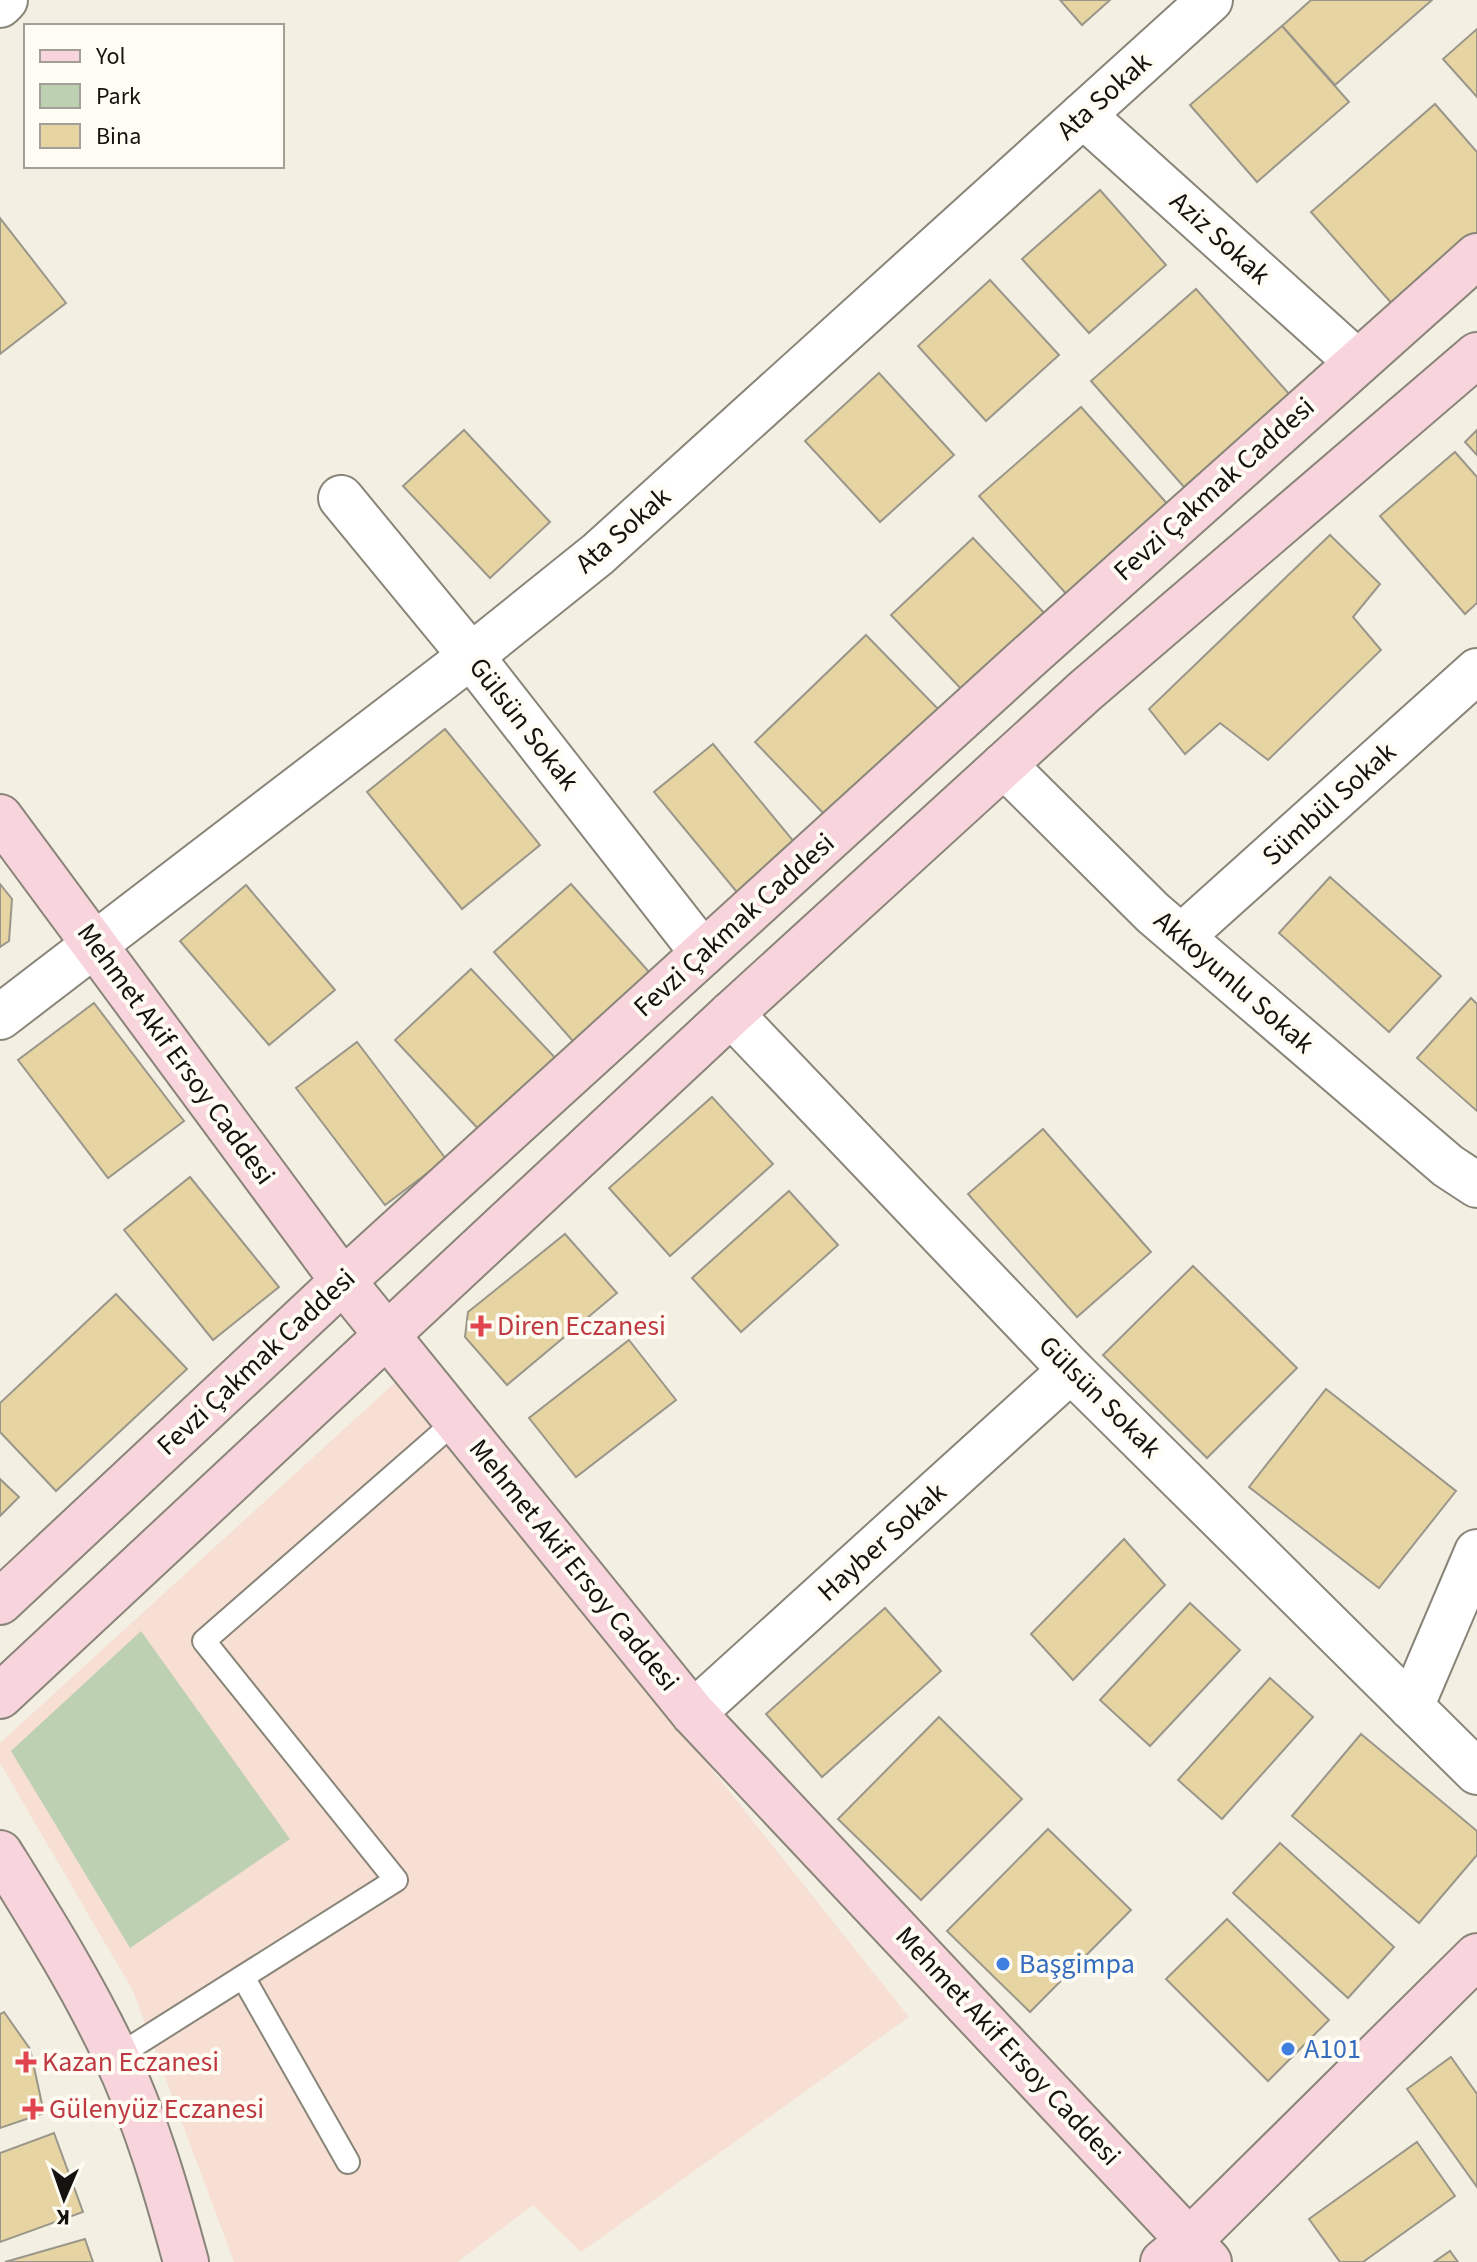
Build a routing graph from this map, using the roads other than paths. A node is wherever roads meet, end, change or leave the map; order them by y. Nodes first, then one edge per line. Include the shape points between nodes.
1 (5, 0) edge
2 (1210, 0) edge
3 (0, 5) edge
4 (1083, 115) junction
5 (1477, 256) edge
6 (1477, 355) edge
7 (1356, 361) junction
8 (341, 498) dead end
9 (471, 656) junction
10 (1477, 671) edge
11 (1004, 765) junction
12 (0, 817) edge
13 (1181, 937) junction
14 (94, 942) junction
15 (703, 953) junction
16 (731, 1014) junction
17 (0, 1017) edge
18 (1477, 1185) edge
19 (343, 1281) junction
20 (388, 1335) junction
21 (1071, 1370) junction
22 (457, 1420) junction
23 (1477, 1552) edge
24 (0, 1602) edge
25 (0, 1696) edge
26 (1411, 1707) junction
27 (693, 1713) junction
28 (1477, 1772) edge
29 (0, 1853) edge
30 (1477, 1956) edge
31 (243, 1977) junction
32 (116, 2057) junction
33 (348, 2162) dead end
34 (1188, 2254) edge
35 (186, 2262) edge

1 - 3 street
2 - 4 street, Ata Sokak
4 - 7 street, Aziz Sokak
4 - 9 street, Ata Sokak via 598,554
5 - 7 main road, Fevzi Çakmak Caddesi
6 - 11 main road
7 - 15 main road, Fevzi Çakmak Caddesi
8 - 9 street, Gülsün Sokak
9 - 14 street, Ata Sokak
9 - 15 street, Gülsün Sokak
10 - 13 street, Sümbül Sokak
11 - 13 street, Akkoyunlu Sokak
11 - 16 main road
12 - 14 main road, Mehmet Akif Ersoy Caddesi
13 - 18 street, Akkoyunlu Sokak via 1448,1166
14 - 17 street, Ata Sokak
14 - 19 main road, Mehmet Akif Ersoy Caddesi
15 - 19 main road, Fevzi Çakmak Caddesi
16 - 20 main road
16 - 21 street, Gülsün Sokak
19 - 20 main road, Mehmet Akif Ersoy Caddesi
19 - 24 main road, Fevzi Çakmak Caddesi
20 - 22 main road, Mehmet Akif Ersoy Caddesi
20 - 25 main road
21 - 26 street, Gülsün Sokak
21 - 27 street, Hayber Sokak
22 - 27 main road, Mehmet Akif Ersoy Caddesi
22 - 31 lane via 204,1641 396,1880
23 - 26 street
26 - 28 street, Gülsün Sokak
27 - 34 main road, Mehmet Akif Ersoy Caddesi
29 - 32 main road
30 - 34 main road
31 - 32 lane
31 - 33 lane
32 - 35 main road via 148,2137

